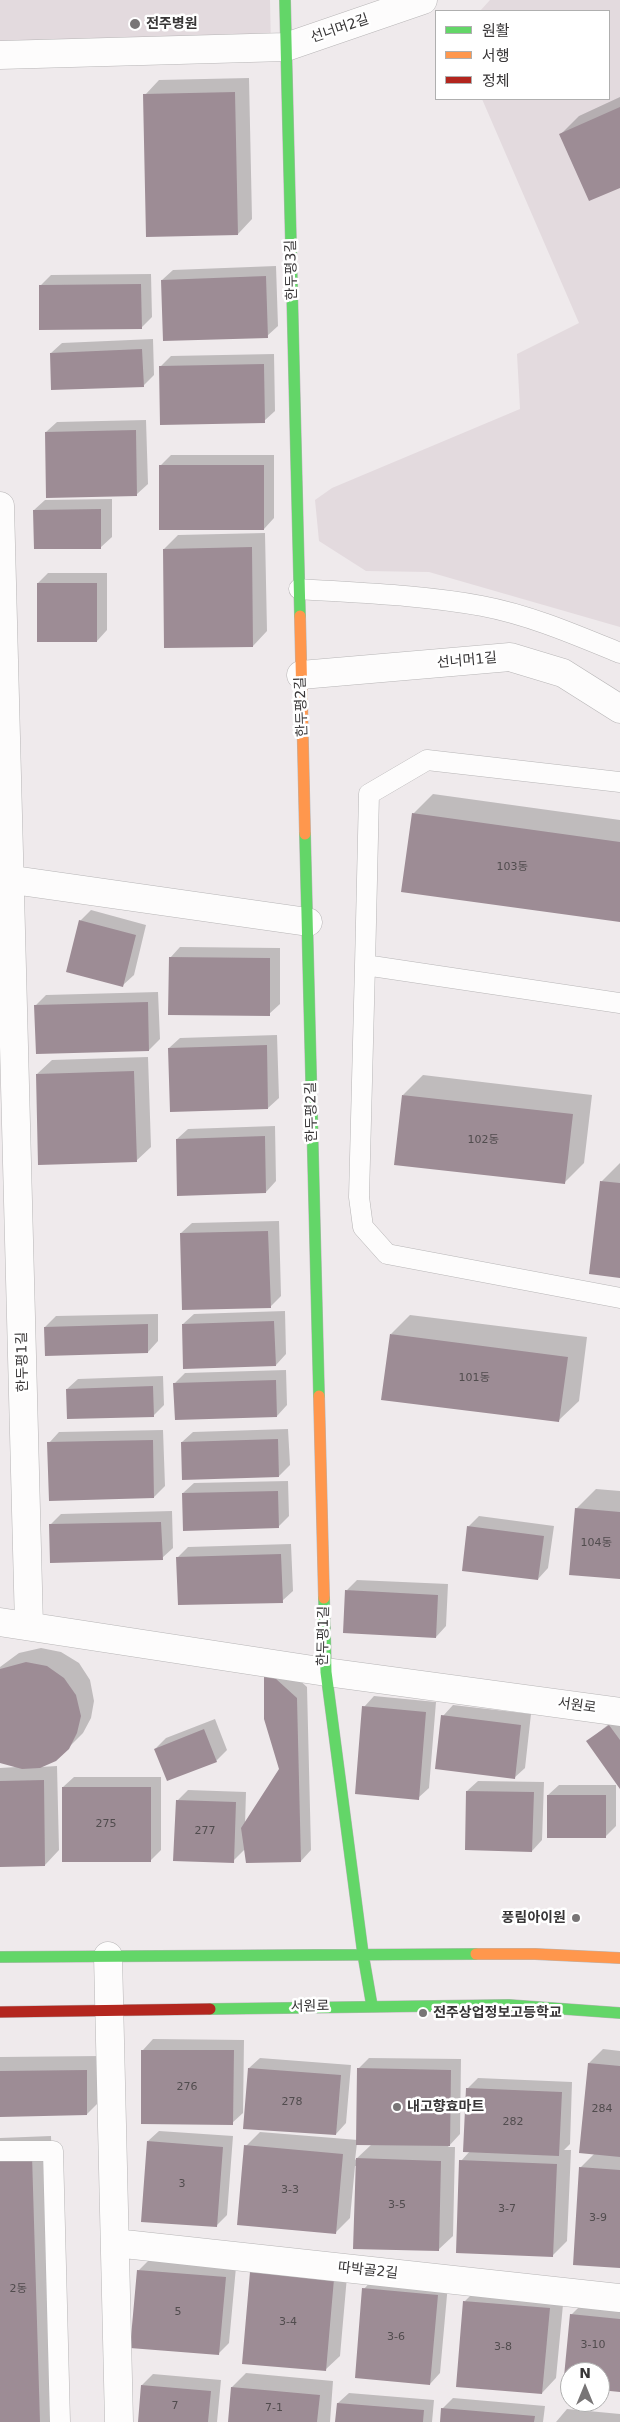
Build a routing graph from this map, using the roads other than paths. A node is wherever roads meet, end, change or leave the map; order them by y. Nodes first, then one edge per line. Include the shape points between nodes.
1 (285, 0) edge
2 (423, 0) edge
3 (286, 47) junction
4 (0, 55) edge
5 (297, 493) joint
6 (0, 506) edge
7 (299, 589) junction
8 (620, 653) edge
9 (301, 675) junction
10 (620, 709) edge
11 (620, 782) edge
12 (5, 878) edge
13 (308, 922) junction
14 (364, 965) junction
15 (620, 1003) edge
16 (620, 1298) edge
17 (317, 1302) joint
18 (0, 1622) edge
19 (29, 1626) junction
20 (326, 1672) junction
21 (620, 1712) edge
22 (363, 1954) junction
23 (108, 1956) junction
24 (0, 1957) edge
25 (620, 1958) edge
26 (372, 2006) junction
27 (0, 2012) edge
28 (109, 2012) junction
29 (620, 2013) edge
30 (0, 2151) edge
31 (115, 2243) junction
32 (620, 2298) edge
33 (60, 2422) edge
34 (119, 2422) edge

1 - 3 street, 한두평3길
2 - 3 street, 선너머2길
3 - 4 street
3 - 5 street, 한두평3길
5 - 7 street, 한두평2길
6 - 12 street
7 - 8 lane via 484,606 560,628
7 - 9 street, 한두평2길
9 - 10 street, 선너머1길 via 510,657 563,672
9 - 13 street, 한두평2길
11 - 14 lane via 427,760 369,794
12 - 13 street
12 - 19 street, 한두평1길 via 20,1248
13 - 17 street, 한두평2길
14 - 15 lane
14 - 16 lane via 359,1197 363,1227 387,1254
17 - 20 street, 한두평1길
18 - 19 street, 한두평1길
19 - 20 street, 한두평1길
20 - 21 street, 서원로
20 - 22 street
22 - 23 street
22 - 25 street via 535,1954
22 - 26 street
23 - 24 street
23 - 28 street
26 - 28 street, 서원로
26 - 29 street, 서원로 via 509,2005
27 - 28 street, 서원로
28 - 31 street
30 - 33 lane via 53,2151
31 - 32 street, 따박골2길
31 - 34 street

